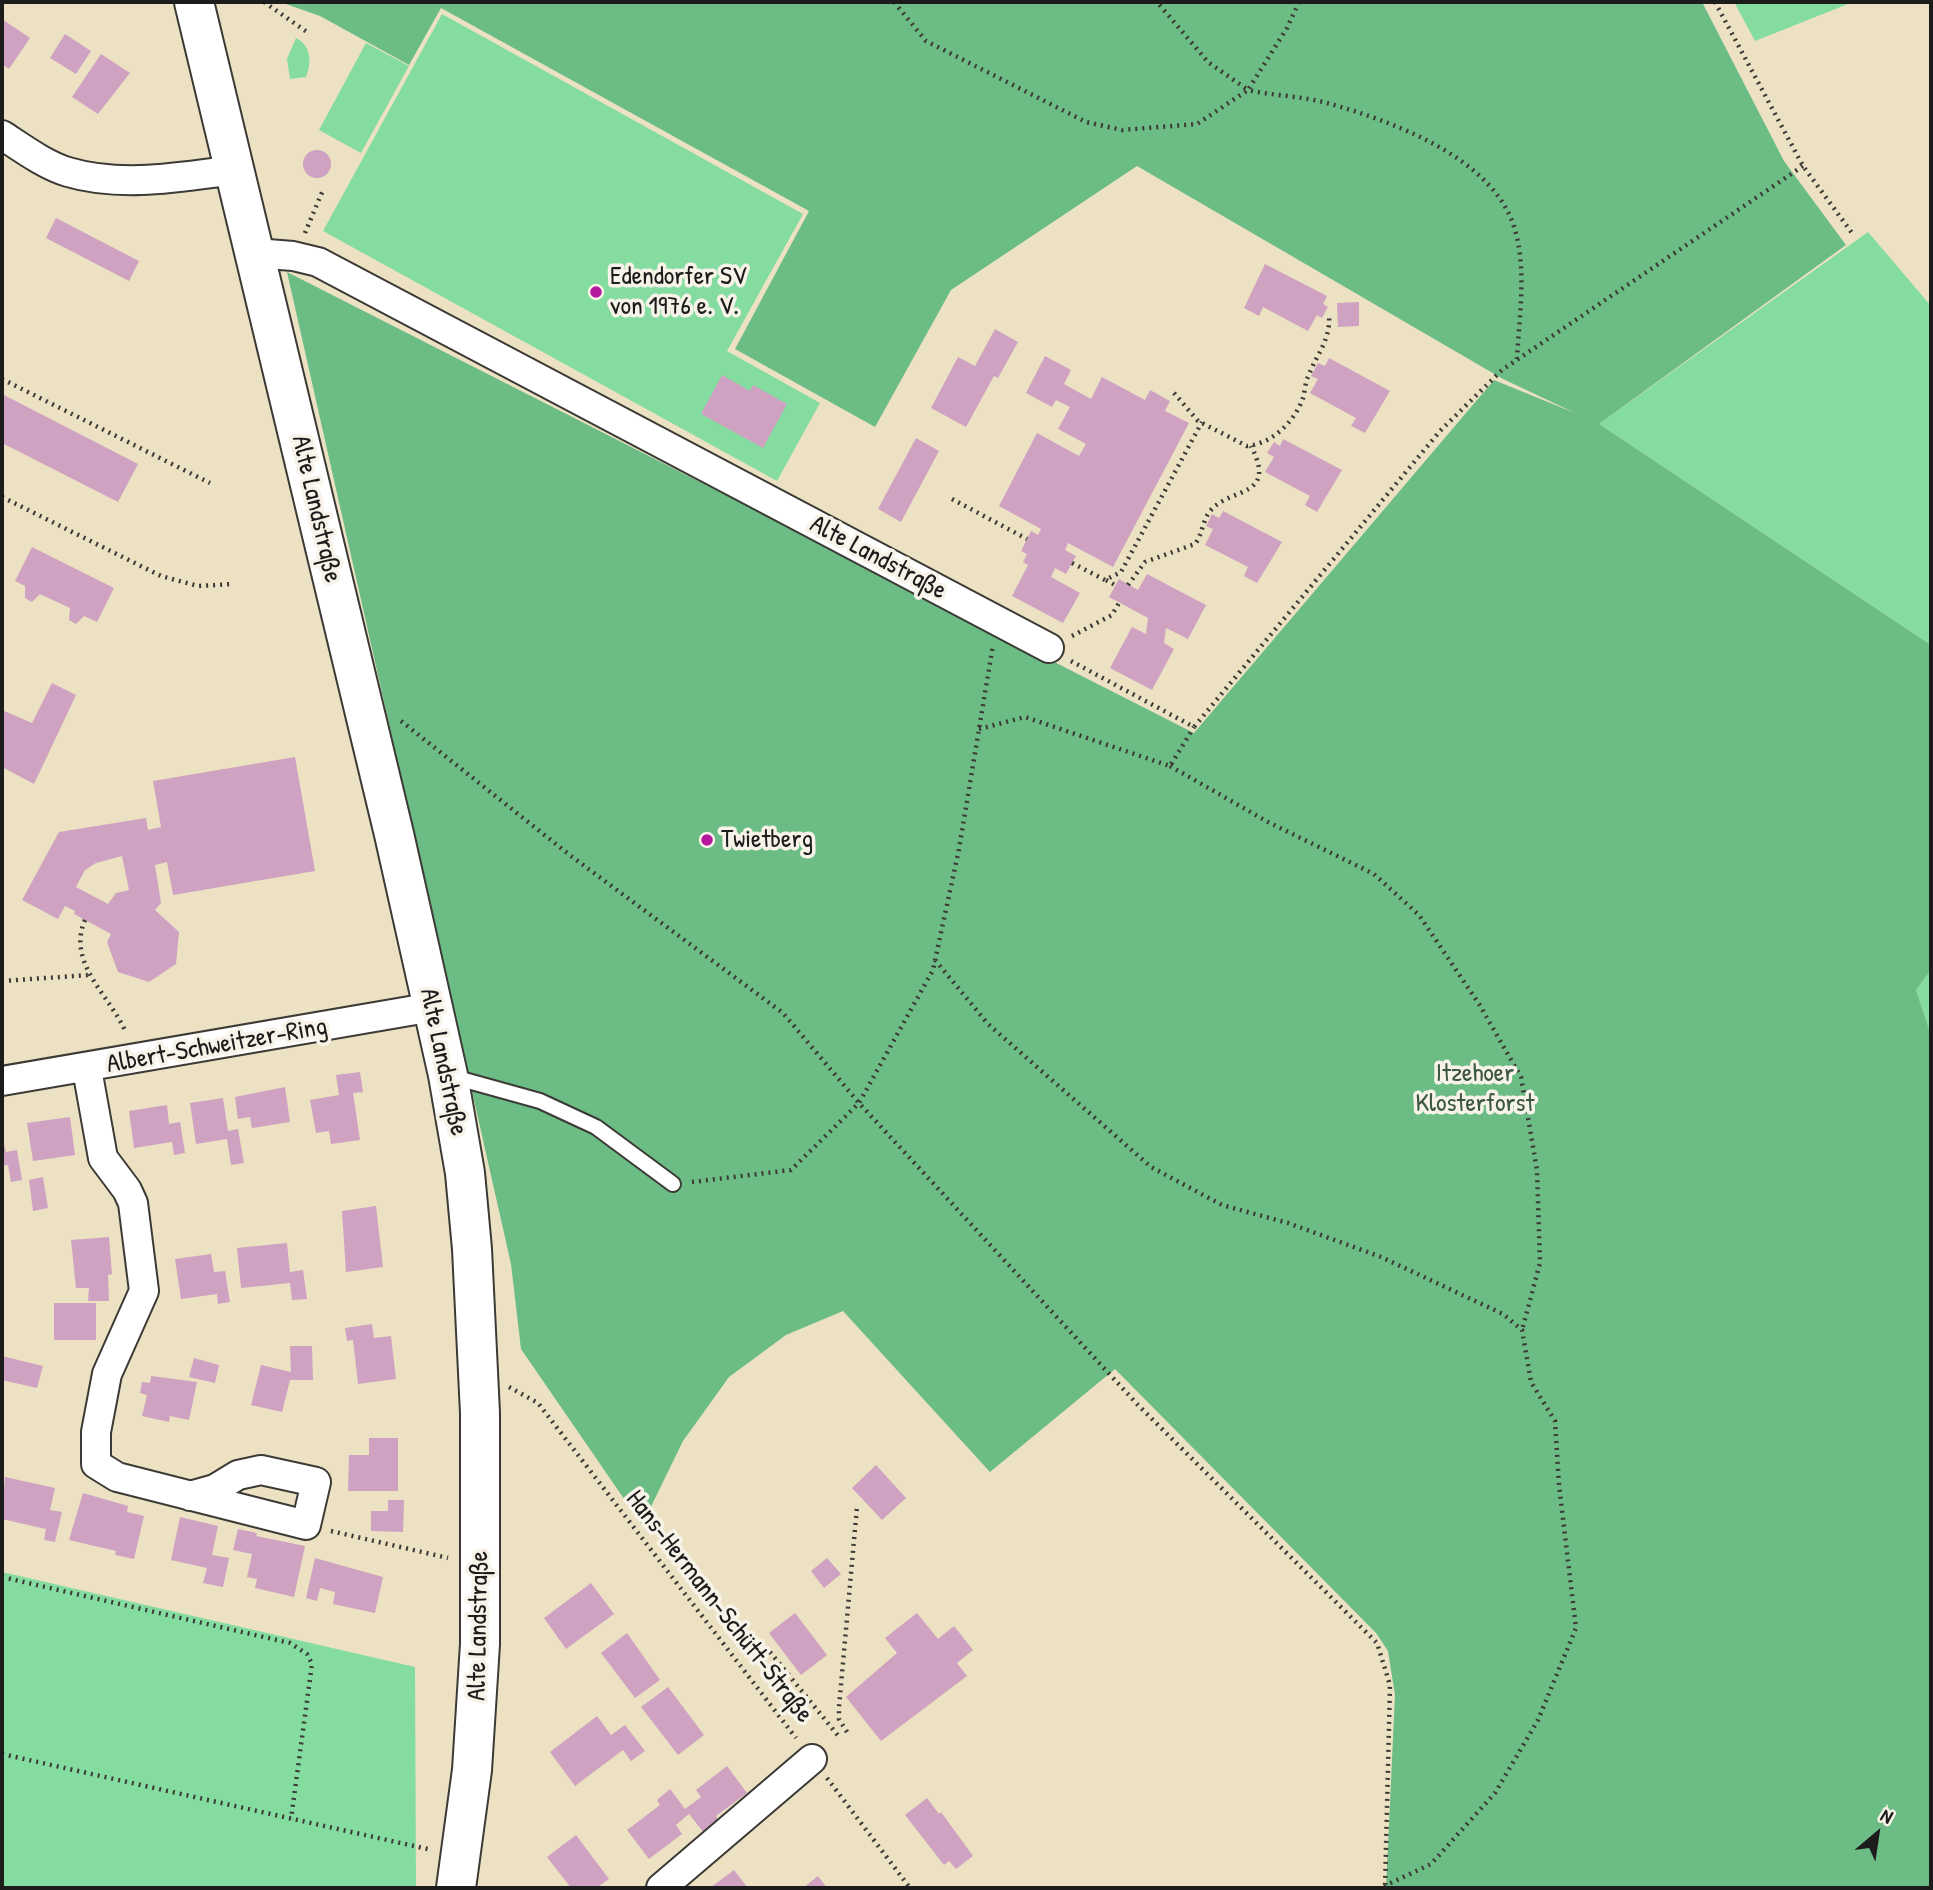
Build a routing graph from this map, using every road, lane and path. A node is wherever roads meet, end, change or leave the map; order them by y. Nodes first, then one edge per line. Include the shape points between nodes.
1 (194, 2) edge
2 (264, 2) edge
3 (894, 2) edge
4 (1157, 2) edge
5 (1299, 2) edge
6 (1715, 2) edge
7 (307, 32) dead end
8 (1248, 90) junction
9 (2, 135) edge
10 (1803, 166) junction
11 (235, 170) junction
12 (323, 190) dead end
13 (1852, 233) dead end
14 (255, 253) junction
15 (293, 256) junction
16 (1329, 315) dead end
17 (1517, 360) junction
18 (2, 379) edge
19 (1174, 393) dead end
20 (1202, 422) junction
21 (1251, 446) junction
22 (210, 483) dead end
23 (2, 497) edge
24 (952, 499) dead end
25 (1027, 539) dead end
26 (1072, 562) dead end
27 (1105, 580) junction
28 (233, 584) dead end
29 (1115, 585) dead end
30 (1128, 585) dead end
31 (1119, 603) dead end
32 (997, 620) junction
33 (1049, 648) junction
34 (358, 687) junction
35 (1194, 727) junction
36 (979, 729) junction
37 (1170, 766) junction
38 (85, 920) dead end
39 (935, 960) junction
40 (89, 975) junction
41 (2, 981) edge
42 (433, 1007) junction
43 (136, 1060) junction
44 (86, 1069) junction
45 (448, 1075) junction
46 (2, 1081) edge
47 (859, 1103) junction
48 (673, 1184) joint
49 (1522, 1331) junction
50 (478, 1376) junction
51 (190, 1496) junction
52 (857, 1507) dead end
53 (306, 1525) junction
54 (481, 1563) junction
55 (2, 1577) edge
56 (771, 1652) dead end
57 (847, 1732) dead end
58 (840, 1738) dead end
59 (2, 1754) edge
60 (811, 1759) junction
61 (291, 1819) junction
62 (458, 1872) edge
63 (661, 1888) edge
64 (910, 1888) edge
65 (1383, 1888) edge

1 - 11 street, Alte Landstraße
2 - 7 path
3 - 8 path via 926,41 1086,122 1122,130 1197,124
4 - 8 path via 1208,62
5 - 8 path
6 - 10 path
8 - 17 path via 1325,102 1434,142 1500,198 1516,230 1521,280
9 - 11 street via 65,171 100,179
10 - 13 path
10 - 17 path
11 - 14 street, Alte Landstraße
12 - 15 path
14 - 15 street, Alte Landstraße
14 - 34 street, Alte Landstraße
15 - 32 street, Alte Landstraße via 318,262
16 - 21 path via 1328,338 1292,418 1280,431
17 - 35 path via 1440,431
18 - 22 path
19 - 20 path
20 - 21 path
20 - 27 path via 1121,572
21 - 30 path via 1259,461 1250,490 1213,508 1195,544 1145,562
23 - 28 path via 160,576 198,586
24 - 25 path
26 - 27 path
27 - 29 path
31 - 33 path via 1112,615
32 - 33 street, Alte Landstraße
32 - 36 path
33 - 35 path
34 - 42 street, Alte Landstraße
34 - 47 path via 571,856 783,1013
35 - 37 path
36 - 37 path via 1025,717
36 - 39 path
37 - 49 path via 1268,822 1374,874 1419,915 1479,1004 1521,1077 1537,1170 1540,1263
38 - 40 path via 80,948
39 - 47 path
39 - 49 path via 988,1024 1151,1167 1222,1205 1381,1257 1503,1314
40 - 41 path
40 - 43 path via 122,1024
42 - 43 street, Albert-Schweitzer-Ring
42 - 45 street, Alte Landstraße
43 - 44 street, Albert-Schweitzer-Ring
44 - 46 street, Albert-Schweitzer-Ring
44 - 51 street via 103,1158 133,1203 144,1291 107,1374 95,1442 96,1464 117,1476
45 - 48 lane via 540,1101 596,1127
45 - 50 street, Alte Landstraße via 467,1193
47 - 48 path via 791,1170
47 - 65 path via 1138,1405 1377,1643 1390,1685
49 - 65 path via 1531,1382 1555,1421 1576,1628 1538,1720 1495,1794 1431,1864
50 - 54 street, Alte Landstraße
50 - 60 path, Hans-Hermann-Schütt-Straße via 538,1403
51 - 53 street
51 - 53 street via 261,1470 316,1482
52 - 57 path via 839,1707 839,1719
53 - 54 path
54 - 62 street, Alte Landstraße via 478,1708
55 - 61 path via 301,1649 313,1664
56 - 58 path
59 - 61 path
60 - 63 street
60 - 64 path, Hans-Hermann-Schütt-Straße
61 - 62 path

